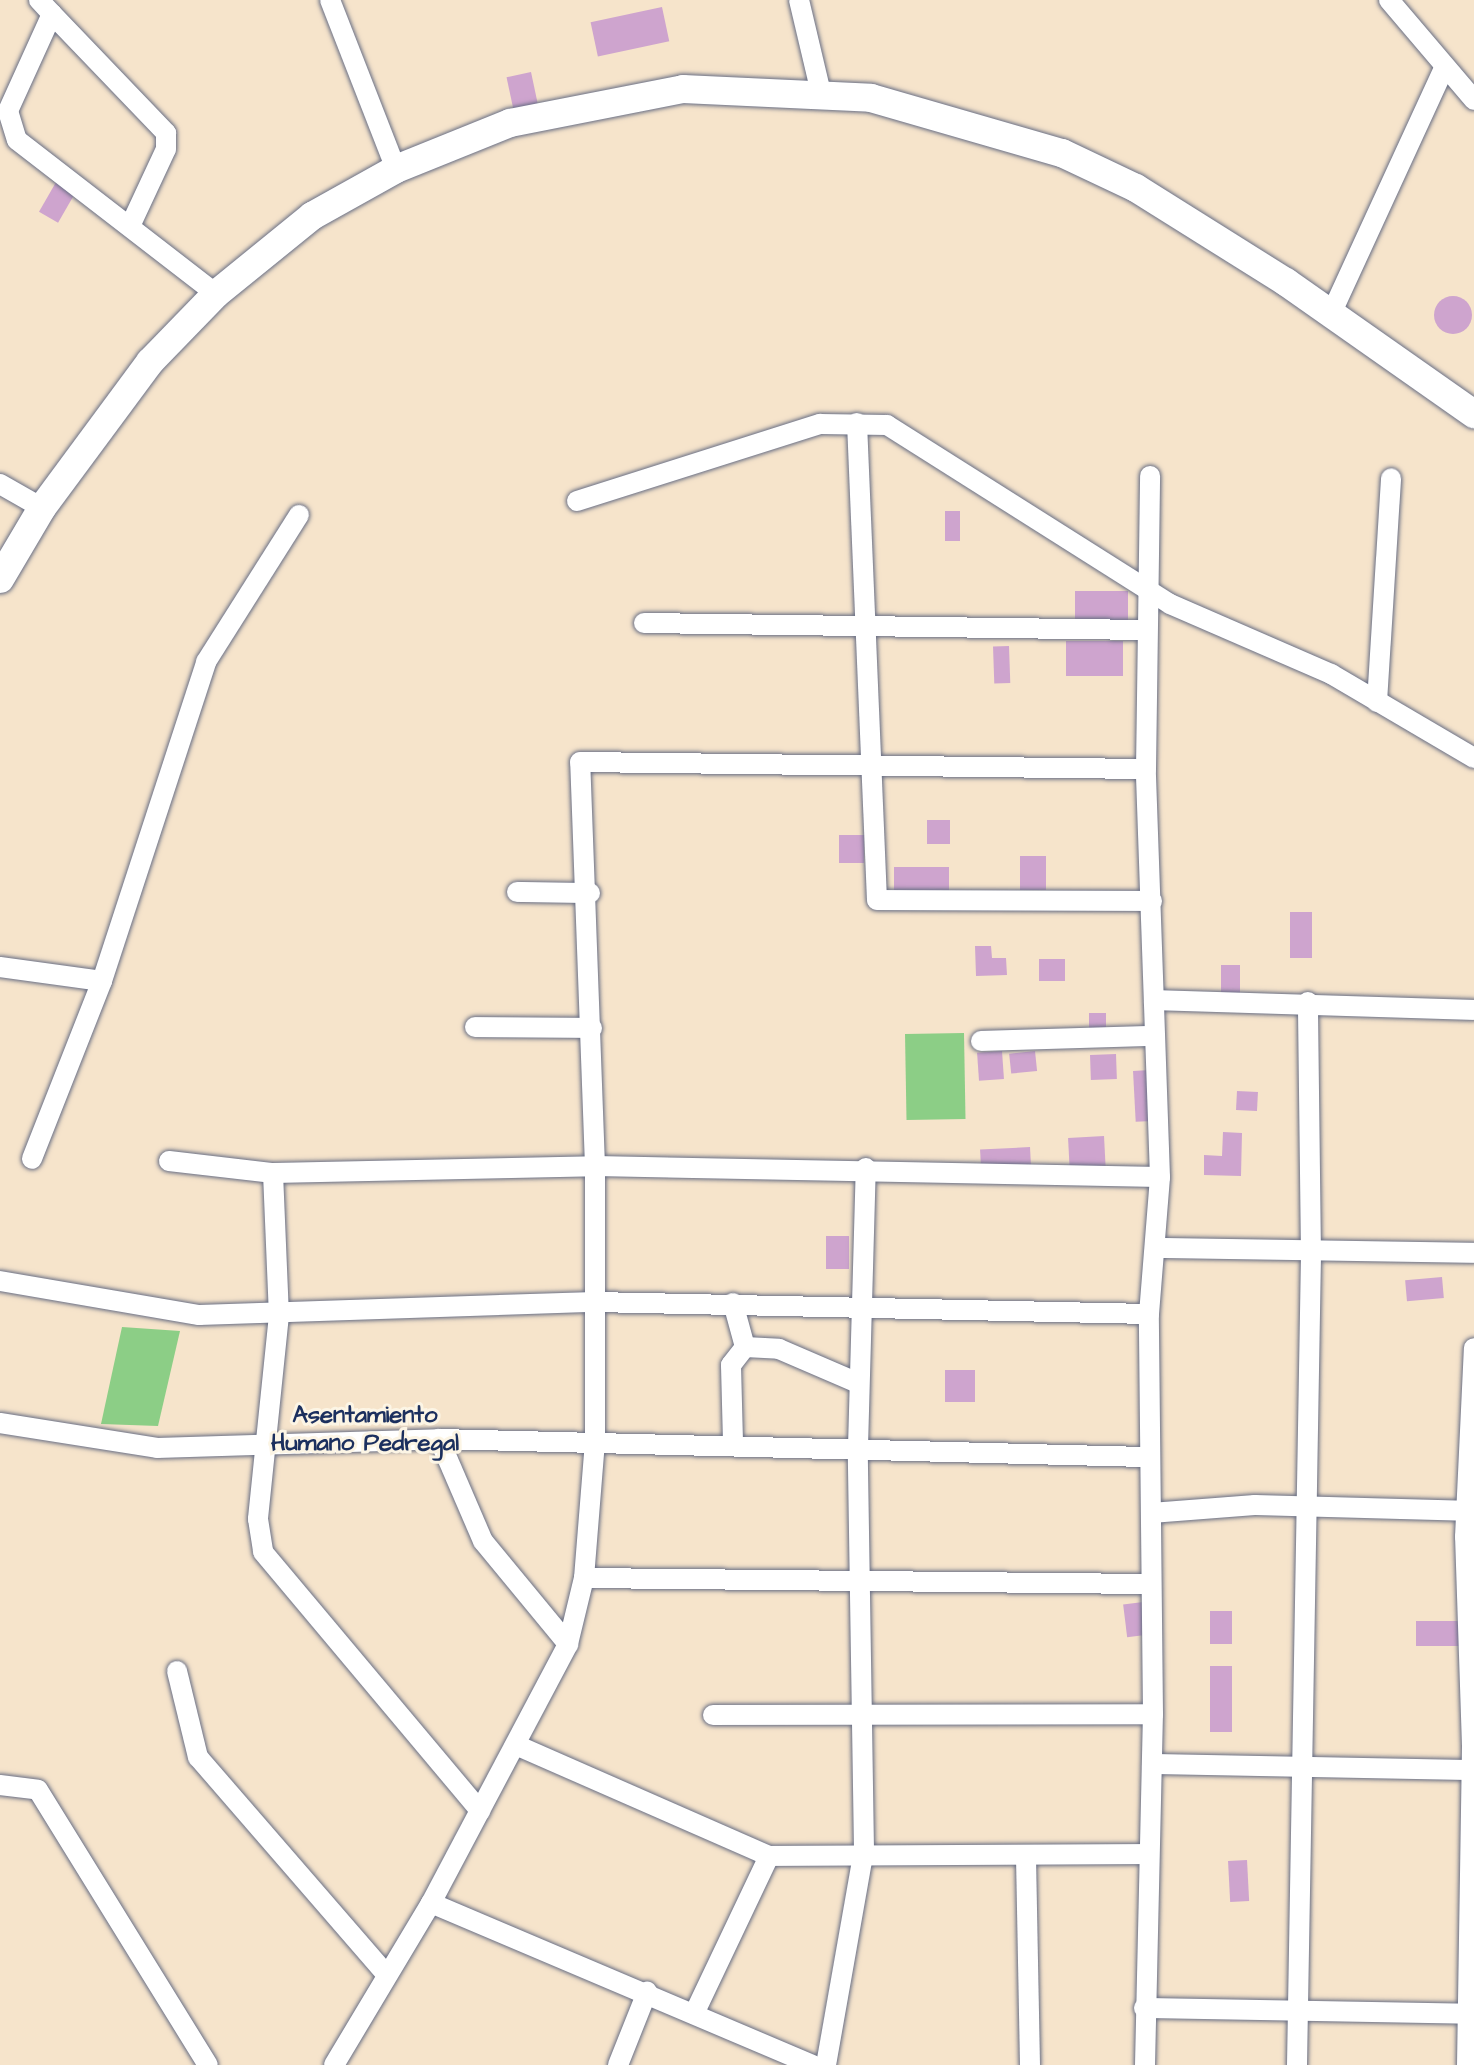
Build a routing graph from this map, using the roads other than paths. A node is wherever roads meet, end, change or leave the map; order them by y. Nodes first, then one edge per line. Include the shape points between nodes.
1 (330, 0) edge
2 (799, 0) edge
3 (1389, 0) edge
4 (46, 7) edge
5 (1444, 68) junction
6 (821, 93) junction
7 (1474, 100) edge
8 (396, 169) junction
9 (131, 224) junction
10 (216, 294) junction
11 (1331, 314) junction
12 (1474, 414) edge
13 (857, 423) junction
14 (1150, 476) dead end
15 (1391, 478) dead end
16 (0, 484) edge
17 (577, 501) dead end
18 (42, 508) junction
19 (299, 515) dead end
20 (0, 579) edge
21 (1145, 583) junction
22 (644, 623) dead end
23 (1144, 630) junction
24 (871, 631) junction
25 (1377, 702) junction
26 (1474, 758) edge
27 (874, 766) junction
28 (1146, 769) junction
29 (517, 892) dead end
30 (590, 893) junction
31 (1152, 901) junction
32 (0, 967) edge
33 (102, 981) junction
34 (1154, 1000) junction
35 (1308, 1002) junction
36 (1474, 1010) edge
37 (475, 1027) dead end
38 (592, 1028) junction
39 (1154, 1036) junction
40 (981, 1041) dead end
41 (32, 1159) dead end
42 (169, 1161) dead end
43 (595, 1166) junction
44 (866, 1168) junction
45 (273, 1173) junction
46 (1160, 1177) junction
47 (1159, 1248) junction
48 (1474, 1253) edge
49 (1311, 1255) junction
50 (0, 1281) edge
51 (595, 1302) junction
52 (733, 1303) junction
53 (867, 1307) junction
54 (1149, 1314) junction
55 (279, 1315) junction
56 (745, 1347) junction
57 (1474, 1348) edge
58 (858, 1383) junction
59 (0, 1423) edge
60 (439, 1439) junction
61 (595, 1441) junction
62 (733, 1442) junction
63 (271, 1444) junction
64 (858, 1447) junction
65 (1470, 1450) edge
66 (1146, 1457) junction
67 (1308, 1506) junction
68 (1465, 1511) junction
69 (1151, 1513) junction
70 (584, 1578) junction
71 (860, 1579) junction
72 (1148, 1584) junction
73 (1470, 1598) edge
74 (568, 1644) junction
75 (177, 1671) dead end
76 (1153, 1714) junction
77 (713, 1715) dead end
78 (859, 1719) junction
79 (516, 1745) junction
80 (1473, 1746) edge
81 (1152, 1764) junction
82 (1301, 1764) junction
83 (1471, 1770) junction
84 (0, 1785) edge
85 (480, 1811) junction
86 (864, 1850) junction
87 (1145, 1854) junction
88 (769, 1856) junction
89 (1026, 1857) junction
90 (431, 1903) junction
91 (386, 1974) junction
92 (647, 1992) junction
93 (1294, 2007) junction
94 (1144, 2008) junction
95 (694, 2014) junction
96 (1472, 2014) edge
97 (208, 2065) edge
98 (334, 2065) edge
99 (618, 2065) edge
100 (813, 2065) edge
101 (826, 2065) edge
102 (1030, 2065) edge
103 (1145, 2065) edge
104 (1297, 2065) edge
105 (1467, 2065) edge

1 - 8 street
2 - 6 street
3 - 5 street
4 - 9 street via 166,133 166,149
4 - 9 street via 8,111 10,127 30,153
5 - 7 street
5 - 11 street
6 - 8 highway via 683,89 621,100 510,123
6 - 11 highway via 926,111 1062,153 1136,188
8 - 10 highway via 312,216
9 - 10 street
10 - 18 highway via 150,362
11 - 12 highway
13 - 17 street via 820,424
13 - 21 street via 887,425
13 - 24 street
14 - 21 street
15 - 25 street
16 - 18 street
18 - 20 highway
19 - 33 street via 206,662
21 - 23 street
21 - 25 street via 1191,615 1278,649
22 - 24 street
23 - 24 street
23 - 28 street
24 - 27 street
25 - 26 street
27 - 28 street
27 - 30 street via 580,762
27 - 31 street via 877,900
28 - 31 street
29 - 30 street
30 - 38 street
31 - 34 street
32 - 33 street
33 - 41 street
34 - 35 street
34 - 39 street
35 - 36 street
35 - 49 street
37 - 38 street
38 - 43 street
39 - 40 street
39 - 46 street
42 - 45 street
43 - 44 street
43 - 45 street
43 - 51 street
44 - 46 street
44 - 53 street
45 - 55 street
46 - 47 street
47 - 49 street
47 - 54 street
48 - 49 street
49 - 67 street
50 - 55 street via 199,1315
51 - 52 street
51 - 55 street
51 - 61 street
52 - 53 street
52 - 56 street
53 - 54 street
53 - 58 street
54 - 66 street
55 - 63 street
56 - 58 street via 779,1349
56 - 62 street via 731,1365
57 - 65 street
58 - 64 street
59 - 63 street via 157,1448
60 - 61 street
60 - 63 street
60 - 74 street via 483,1541
61 - 62 street
61 - 70 street
62 - 64 street
63 - 85 street via 258,1519 263,1552
64 - 66 street
64 - 71 street
65 - 68 street
66 - 69 street
67 - 68 street
67 - 69 street
67 - 82 street
68 - 73 street
69 - 72 street
70 - 71 street
70 - 74 street
71 - 72 street
71 - 78 street
72 - 76 street
73 - 80 street
74 - 79 street
75 - 91 street via 198,1757
76 - 78 street
76 - 81 street
77 - 78 street
78 - 86 street
79 - 85 street
79 - 88 street
80 - 83 street
81 - 82 street
81 - 87 street
82 - 83 street
82 - 93 street
83 - 96 street
84 - 97 street via 38,1790
85 - 90 street
86 - 88 street
86 - 89 street
86 - 101 street
87 - 89 street
87 - 94 street
88 - 95 street
89 - 102 street
90 - 91 street
90 - 92 street
91 - 98 street
92 - 95 street
92 - 99 street
93 - 94 street
93 - 96 street
93 - 104 street
94 - 103 street
95 - 100 street
96 - 105 street

